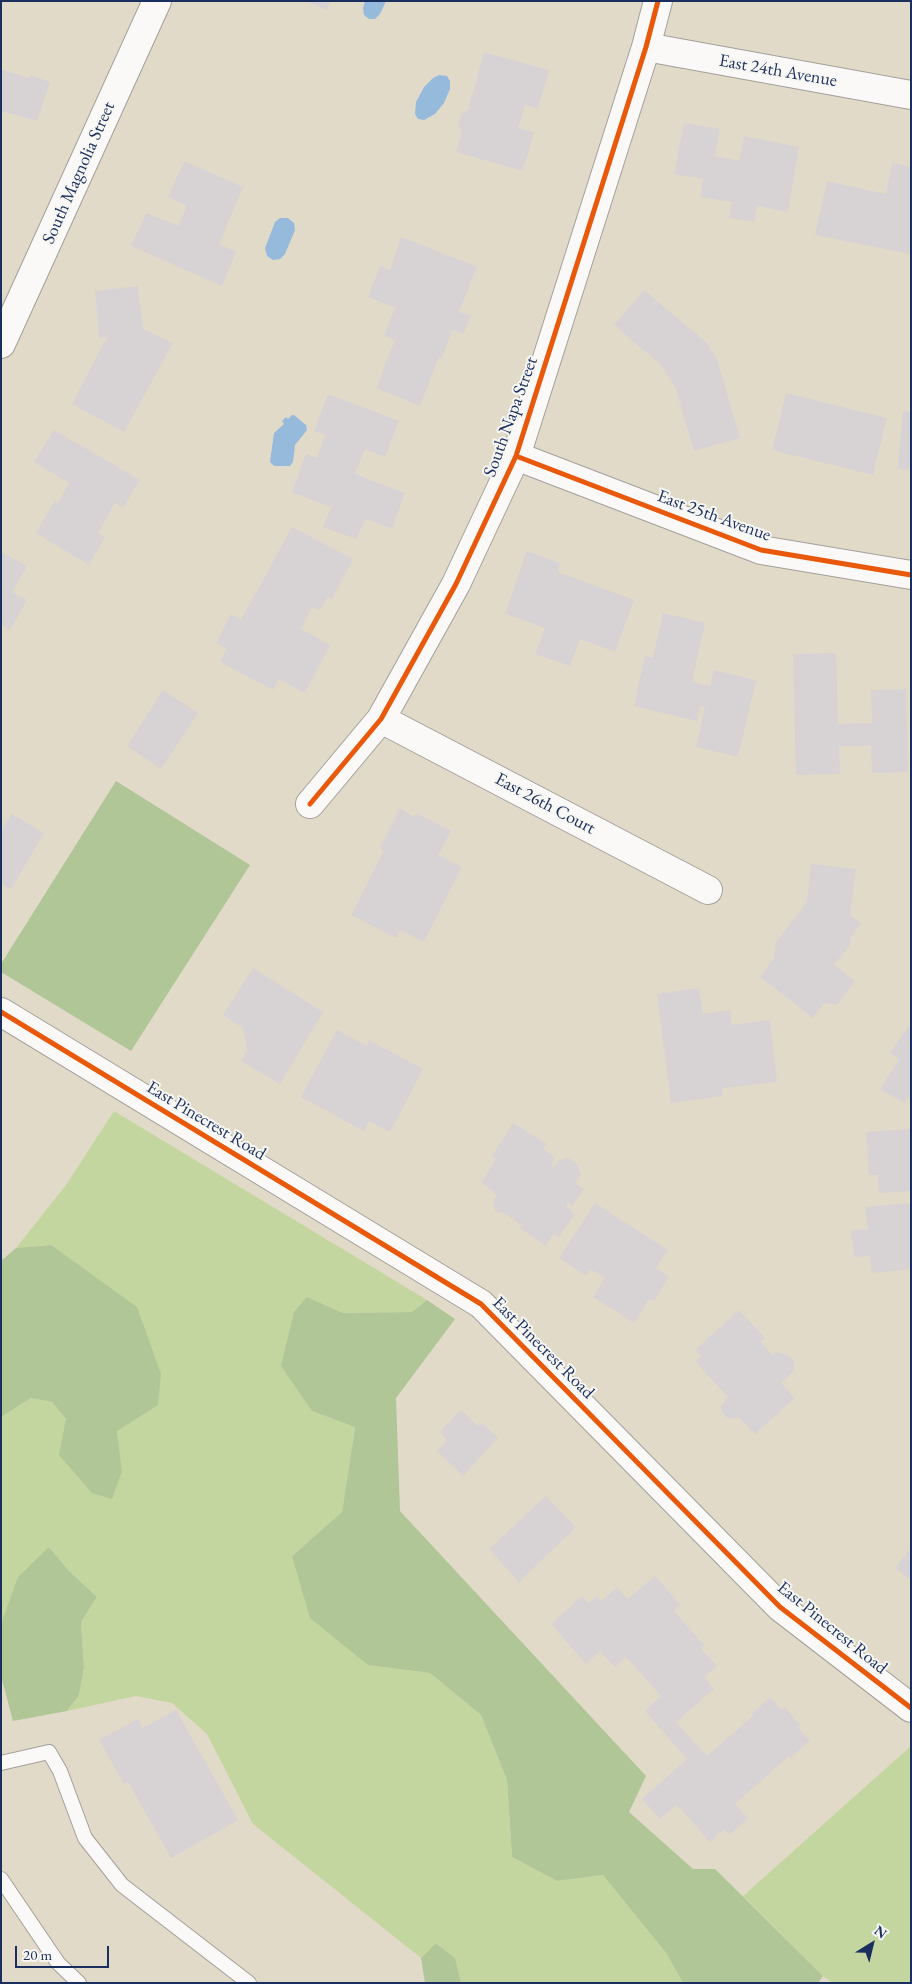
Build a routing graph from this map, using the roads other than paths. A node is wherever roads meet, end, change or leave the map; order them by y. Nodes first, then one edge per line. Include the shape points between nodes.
1 (157, 1) edge
2 (658, 1) edge
3 (646, 47) junction
4 (911, 95) edge
5 (1, 344) edge
6 (516, 456) junction
7 (911, 574) edge
8 (381, 719) junction
9 (310, 804) dead end
10 (708, 890) dead end
11 (1, 1012) edge
12 (911, 1708) edge
13 (1, 1762) edge
14 (1, 1879) edge
15 (79, 1983) edge
16 (249, 1983) edge

1 - 5 street, South Magnolia Street
2 - 3 street, South Napa Street
3 - 4 street, East 24th Avenue
3 - 6 street, South Napa Street
6 - 7 street, East 25th Avenue via 761,550
6 - 8 street, South Napa Street via 456,584
8 - 9 street, South Napa Street
8 - 10 street, East 26th Court
11 - 12 street, East Pinecrest Road via 481,1304 780,1607
13 - 16 lane via 49,1752 60,1770 85,1838 122,1885
14 - 15 lane via 58,1962

